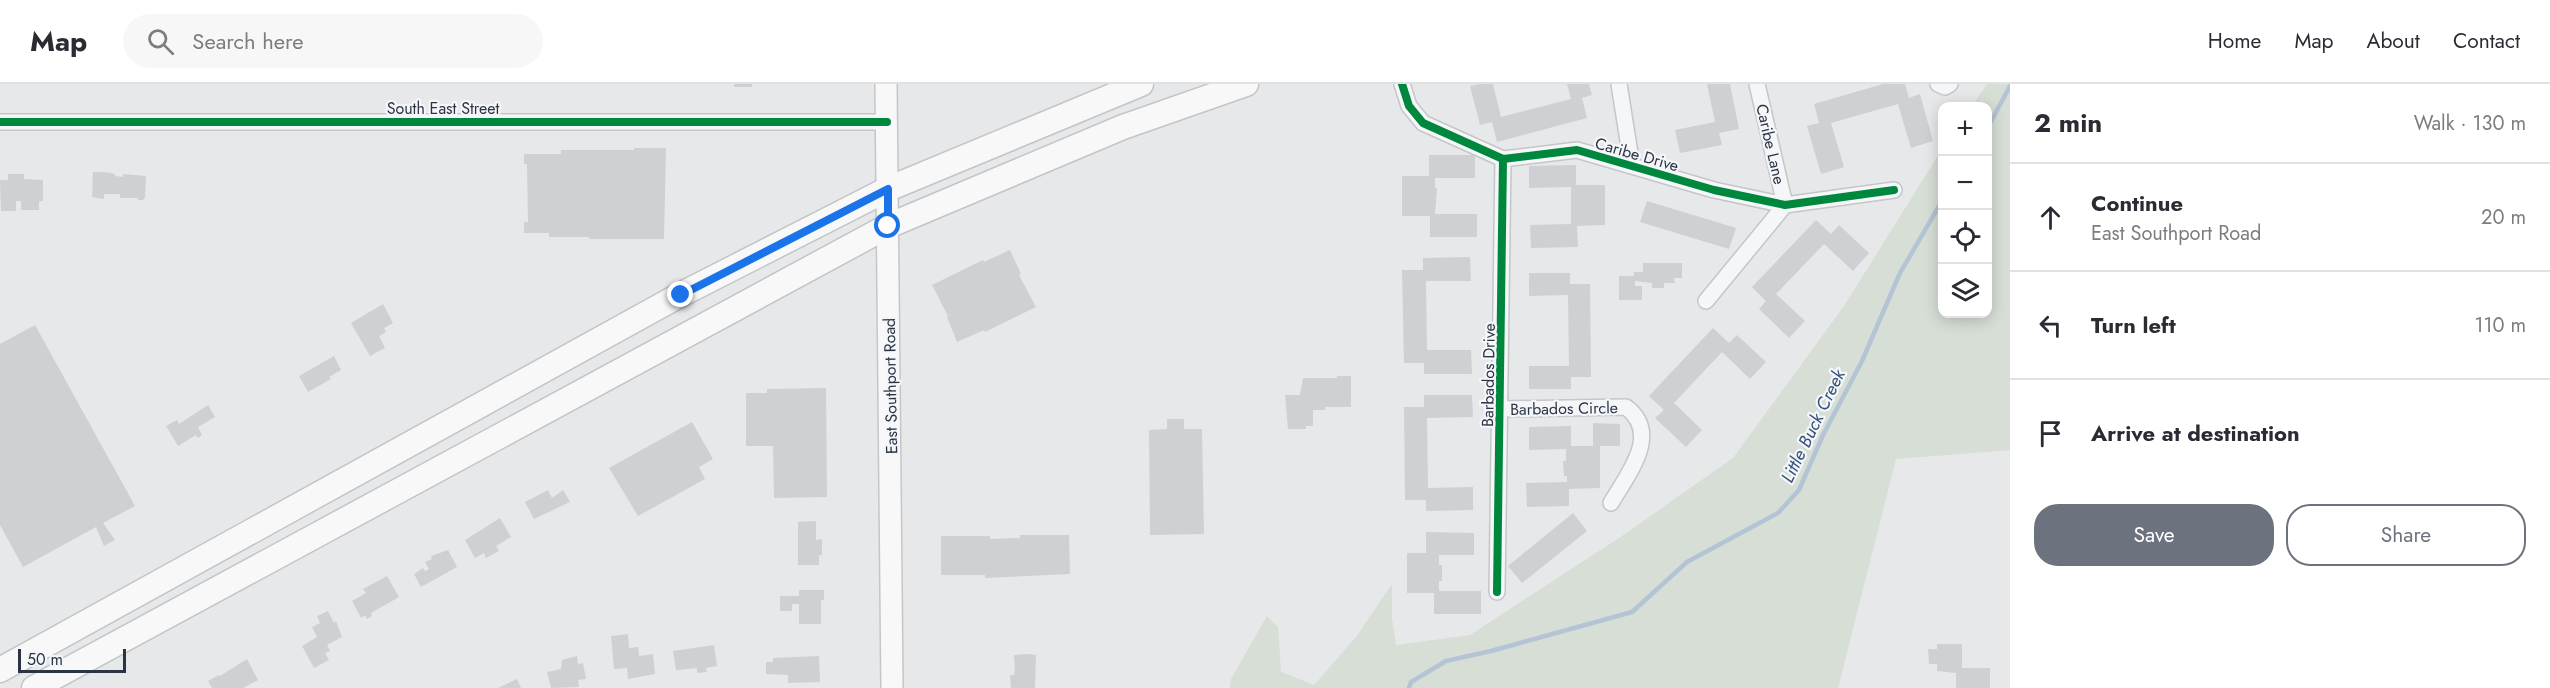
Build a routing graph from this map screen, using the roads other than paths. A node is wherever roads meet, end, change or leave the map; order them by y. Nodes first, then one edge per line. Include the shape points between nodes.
1 (886, 84) edge
2 (1141, 84) edge
3 (1246, 84) edge
4 (1402, 84) edge
5 (1619, 84) edge
6 (1757, 84) edge
7 (1938, 84) edge
8 (1950, 84) edge
9 (0, 122) edge
10 (887, 122) junction
11 (1503, 159) junction
12 (1632, 166) junction
13 (888, 189) junction
14 (1894, 190) dead end
15 (1785, 205) junction
16 (888, 226) junction
17 (1706, 301) dead end
18 (1501, 409) junction
19 (1611, 502) dead end
20 (1497, 592) dead end
21 (0, 670) edge
22 (34, 688) edge
23 (892, 688) edge

1 - 10 main road, East Southport Road
2 - 13 main road
3 - 16 main road via 1123,127
4 - 11 street via 1409,106 1423,123
5 - 12 street
6 - 15 street, Caribe Lane
7 - 8 street
9 - 10 street, South East Street
10 - 13 main road, East Southport Road
11 - 12 street, Caribe Drive via 1577,150
11 - 18 street, Barbados Drive
12 - 15 street, Caribe Drive via 1714,190
13 - 16 main road, East Southport Road
13 - 21 main road via 681,295
14 - 15 street, Caribe Drive
15 - 17 street
16 - 22 main road
16 - 23 main road, East Southport Road
18 - 19 street, Barbados Circle via 1626,407 1639,423 1643,445
18 - 20 street, Barbados Drive

